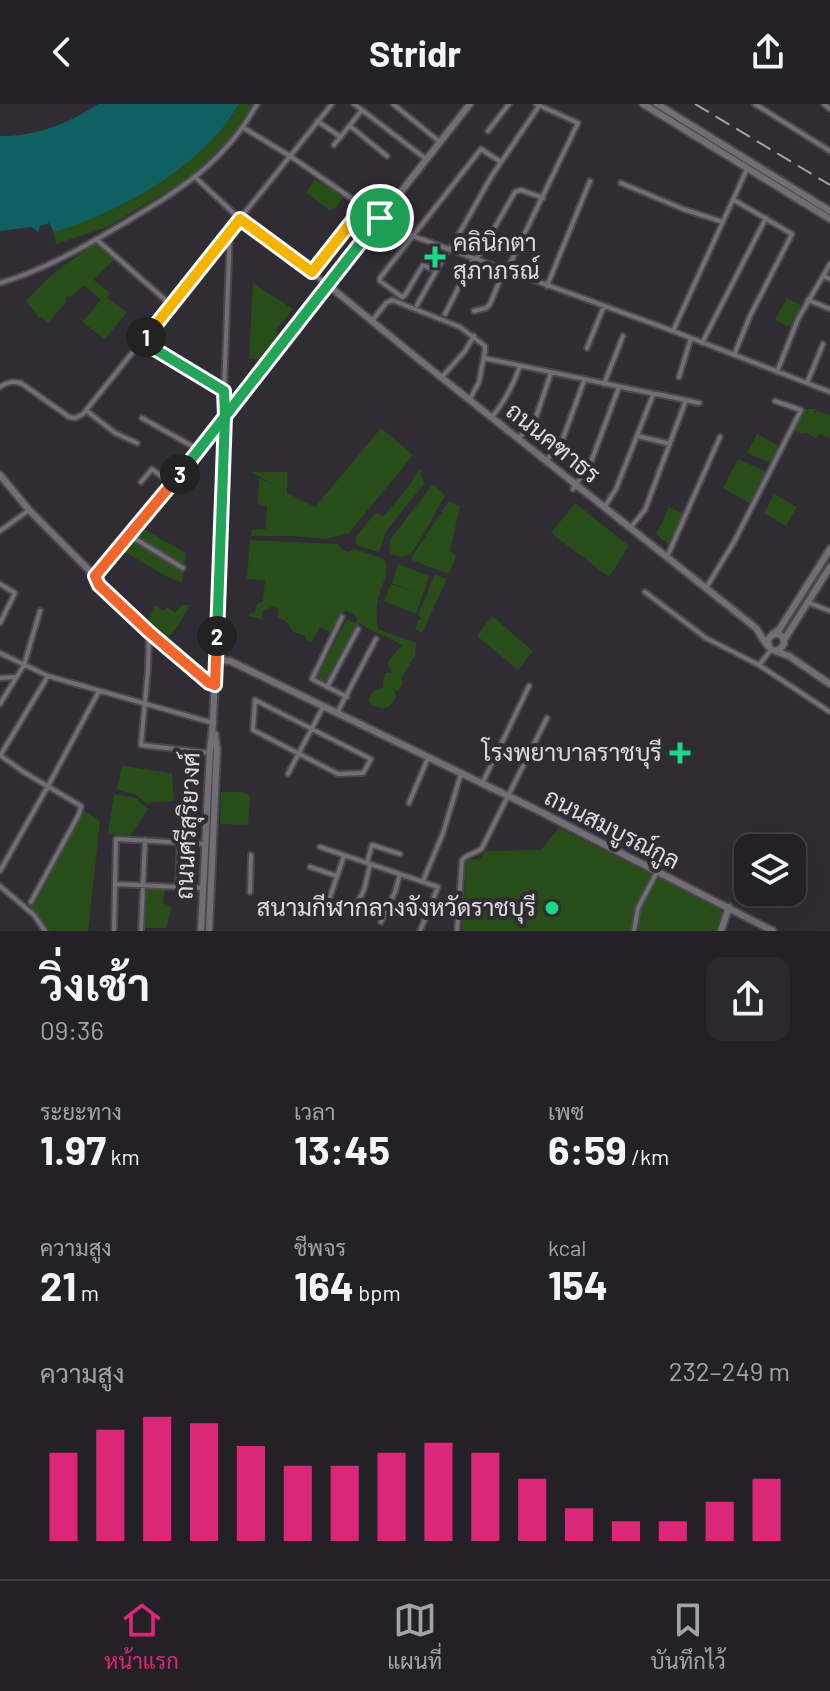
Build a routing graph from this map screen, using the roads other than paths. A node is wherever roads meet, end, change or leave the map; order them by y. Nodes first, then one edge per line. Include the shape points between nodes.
1 (257, 104) edge
2 (332, 104) edge
3 (354, 104) edge
4 (393, 104) edge
5 (470, 104) edge
6 (509, 104) edge
7 (643, 104) edge
8 (657, 104) edge
9 (755, 104) edge
10 (824, 104) edge
11 (538, 105) edge
12 (830, 109) edge
13 (362, 110) junction
14 (317, 121) junction
15 (350, 126) junction
16 (244, 128) junction
17 (488, 131) dead end
18 (341, 137) junction
19 (440, 142) junction
20 (334, 145) dead end
21 (830, 151) edge
22 (290, 156) junction
23 (387, 156) dead end
24 (426, 159) junction
25 (501, 162) junction
26 (747, 169) junction
27 (196, 178) junction
28 (590, 181) dead end
29 (621, 183) dead end
30 (794, 192) junction
31 (543, 198) junction
32 (734, 200) junction
33 (364, 206) junction
34 (830, 211) edge
35 (380, 218) junction
36 (766, 218) junction
37 (240, 219) junction
38 (830, 219) edge
39 (723, 222) junction
40 (230, 231) junction
41 (413, 236) junction
42 (96, 239) junction
43 (449, 250) junction
44 (474, 259) junction
45 (830, 264) edge
46 (505, 270) junction
47 (436, 271) junction
48 (312, 272) junction
49 (823, 276) junction
50 (830, 279) edge
51 (0, 283) edge
52 (328, 285) junction
53 (547, 286) junction
54 (808, 300) junction
55 (171, 305) junction
56 (417, 305) dead end
57 (604, 306) junction
58 (830, 309) edge
59 (474, 311) dead end
60 (445, 314) dead end
61 (372, 321) junction
62 (673, 331) junction
63 (474, 336) junction
64 (623, 336) dead end
65 (691, 338) junction
66 (143, 342) junction
67 (702, 343) junction
68 (823, 344) dead end
69 (587, 348) dead end
70 (734, 355) junction
71 (484, 358) junction
72 (520, 366) junction
73 (777, 372) junction
74 (551, 373) junction
75 (442, 377) junction
76 (679, 377) dead end
77 (584, 380) junction
78 (807, 383) junction
79 (604, 384) junction
80 (0, 387) edge
81 (619, 387) junction
82 (224, 391) junction
83 (830, 392) edge
84 (655, 394) junction
85 (470, 399) junction
86 (686, 400) junction
87 (775, 401) dead end
88 (699, 403) dead end
89 (87, 411) junction
90 (225, 416) junction
91 (492, 417) junction
92 (142, 418) dead end
93 (638, 436) junction
94 (720, 437) dead end
95 (518, 439) junction
96 (137, 443) dead end
97 (670, 444) junction
98 (199, 450) junction
99 (546, 461) junction
100 (0, 475) edge
101 (141, 482) dead end
102 (171, 484) junction
103 (574, 487) junction
104 (604, 508) junction
105 (29, 510) junction
106 (630, 528) junction
107 (0, 531) edge
108 (129, 535) junction
109 (830, 549) edge
110 (667, 557) junction
111 (830, 567) edge
112 (183, 568) dead end
113 (95, 576) junction
114 (0, 584) edge
115 (706, 588) junction
116 (645, 592) dead end
117 (807, 602) junction
118 (40, 611) dead end
119 (830, 611) edge
120 (342, 617) dead end
121 (0, 623) edge
122 (756, 628) junction
123 (358, 629) dead end
124 (149, 632) junction
125 (773, 634) junction
126 (376, 639) dead end
127 (784, 641) junction
128 (771, 649) junction
129 (0, 653) edge
130 (789, 656) junction
131 (216, 660) junction
132 (24, 665) junction
133 (759, 665) junction
134 (48, 676) junction
135 (16, 677) junction
136 (0, 678) edge
137 (830, 684) edge
138 (215, 685) junction
139 (529, 686) dead end
140 (327, 687) junction
141 (99, 691) junction
142 (347, 697) junction
143 (0, 704) edge
144 (145, 704) junction
145 (323, 707) junction
146 (830, 712) edge
147 (337, 713) junction
148 (547, 718) dead end
149 (213, 723) junction
150 (312, 729) junction
151 (210, 753) junction
152 (0, 755) edge
153 (299, 755) junction
154 (428, 758) junction
155 (462, 773) junction
156 (288, 774) dead end
157 (482, 784) junction
158 (48, 786) junction
159 (507, 797) junction
160 (409, 803) dead end
161 (145, 840) junction
162 (180, 842) junction
163 (205, 844) junction
164 (320, 847) dead end
165 (400, 854) dead end
166 (251, 855) dead end
167 (344, 856) junction
168 (368, 864) junction
169 (310, 867) dead end
170 (0, 871) edge
171 (657, 872) junction
172 (400, 874) junction
173 (337, 876) junction
174 (423, 881) junction
175 (115, 884) junction
176 (144, 885) junction
177 (0, 886) edge
178 (178, 887) junction
179 (202, 888) junction
180 (250, 892) dead end
181 (330, 897) dead end
182 (31, 902) dead end
183 (729, 907) junction
184 (351, 915) dead end
185 (381, 922) dead end
186 (45, 931) edge
187 (114, 931) edge
188 (141, 931) edge
189 (201, 931) edge
190 (209, 931) edge
191 (420, 931) edge
192 (457, 931) edge
193 (634, 931) edge
194 (721, 931) edge
195 (773, 931) edge

1 - 16 street
2 - 14 street
3 - 13 street
4 - 19 street
5 - 19 street
6 - 17 street
7 - 26 street
8 - 30 street
9 - 21 street
10 - 12 street
11 - 25 street
11 - 31 street via 578,123
13 - 15 street
13 - 24 street
14 - 18 street
14 - 22 street
15 - 18 street
15 - 23 street
16 - 22 street
16 - 27 street
18 - 20 street
19 - 24 street
22 - 33 street
22 - 37 street
24 - 35 street
25 - 41 street via 481,149
25 - 43 street
26 - 30 street
26 - 32 street
27 - 37 street
27 - 42 street
28 - 53 street
29 - 39 street
30 - 34 street
30 - 38 street
31 - 44 street via 515,192
31 - 46 street
32 - 36 street
32 - 39 street
33 - 35 street
33 - 48 street
35 - 41 street
35 - 52 street
36 - 67 street
36 - 70 street via 792,234
37 - 40 street
37 - 48 street
39 - 62 street
40 - 55 street
40 - 82 street, ถนนศรีสุริยวงศ์
41 - 43 street
41 - 47 street via 380,281 402,297 423,265
42 - 51 street
42 - 55 street
43 - 44 street
43 - 47 street
44 - 46 street
44 - 60 street
45 - 49 street
46 - 53 street
46 - 59 street via 490,304
47 - 56 street
48 - 52 street
49 - 50 street
49 - 54 street
52 - 61 street, ถนนคฑาธร
52 - 90 street
53 - 57 street
54 - 58 street
54 - 73 street
55 - 66 street
57 - 62 street
57 - 69 street
61 - 63 street via 392,300
61 - 75 street, ถนนคฑาธร
62 - 65 street
63 - 71 street via 485,346
63 - 75 street
64 - 79 street
65 - 67 street
65 - 76 street
66 - 82 street
66 - 89 street
67 - 70 street
68 - 78 street
70 - 73 street
71 - 72 street
71 - 85 street
72 - 74 street
72 - 91 street
73 - 78 street
74 - 77 street
74 - 95 street via 536,417
75 - 85 street, ถนนคฑาธร
77 - 79 street
77 - 99 street via 562,441
78 - 83 street
79 - 81 street
80 - 89 street via 21,383 69,417
81 - 84 street
81 - 103 street via 591,462
82 - 90 street, ถนนศรีสุริยวงศ์
84 - 86 street
84 - 93 street
85 - 91 street, ถนนคฑาธร
86 - 88 street
86 - 97 street
87 - 115 street via 801,410
89 - 96 street
90 - 98 street
90 - 131 street, ถนนศรีสุริยวงศ์
91 - 95 street, ถนนคฑาธร
92 - 98 street
93 - 97 street
93 - 104 street
94 - 110 street
95 - 99 street, ถนนคฑาธร
97 - 106 street via 645,510
98 - 102 street
99 - 103 street, ถนนคฑาธร
100 - 105 street
101 - 102 street via 152,469
102 - 108 street
103 - 104 street, ถนนคฑาธร
104 - 106 street, ถนนคฑาธร
105 - 107 street
105 - 113 street
106 - 110 street, ถนนคฑาธร
108 - 112 street
108 - 113 street
109 - 125 street
110 - 115 street, ถนนคฑาธร
111 - 117 street
113 - 124 street
114 - 121 street via 15,593
115 - 122 street, ถนนคฑาธร
116 - 133 street via 706,638
117 - 119 street
117 - 127 street
118 - 132 street
120 - 140 street via 312,679
122 - 125 street, ถนนคฑาธร
122 - 128 street, ถนนคฑาธร
123 - 140 street
124 - 138 street
124 - 144 street
125 - 127 street
125 - 128 street via 768,640
126 - 142 street
127 - 128 street via 782,649
127 - 130 street
128 - 130 street
128 - 133 street
129 - 132 street
130 - 137 street
131 - 138 street, ถนนศรีสุริยวงศ์
131 - 145 street, ถนนสมบูรณ์กูล via 230,661
132 - 134 street
132 - 135 street
133 - 146 street
134 - 141 street
134 - 152 street
135 - 136 street
135 - 143 street
138 - 149 street, ถนนศรีสุริยวงศ์
139 - 157 street
140 - 142 street
141 - 144 street
141 - 158 street
142 - 147 street
144 - 149 street
144 - 151 street via 141,745
145 - 147 street, ถนนสมบูรณ์กูล
145 - 150 street
147 - 154 street, ถนนสมบูรณ์กูล
148 - 159 street
149 - 151 street, ถนนศรีสุริยวงศ์
149 - 190 street, ถนนศรีสุริยวงศ์ via 217,749
150 - 153 street
150 - 153 street via 255,700 253,730
150 - 153 street via 371,759 363,773 338,774
151 - 163 street, ถนนศรีสุริยวงศ์
152 - 158 street
153 - 156 street
154 - 155 street, ถนนสมบูรณ์กูล
154 - 160 street
155 - 157 street, ถนนสมบูรณ์กูล
155 - 174 street
157 - 159 street, ถนนสมบูรณ์กูล
158 - 170 street
158 - 182 street via 81,806
159 - 171 street, ถนนสมบูรณ์กูล
159 - 192 street via 482,848 462,860
161 - 162 street
161 - 175 street via 116,839
161 - 176 street
162 - 163 street
162 - 178 street
163 - 179 street, ถนนศรีสุริยวงศ์
164 - 167 street
165 - 168 street via 372,845
166 - 180 street
167 - 168 street
167 - 173 street
168 - 172 street
168 - 184 street via 364,890
169 - 173 street
171 - 183 street, ถนนสมบูรณ์กูล
171 - 193 street via 638,908
172 - 174 street
172 - 185 street
173 - 181 street
174 - 191 street via 438,887
175 - 176 street
175 - 187 street
176 - 178 street
176 - 188 street
177 - 186 street
178 - 179 street
179 - 189 street, ถนนศรีสุริยวงศ์
183 - 194 street
183 - 195 street, ถนนสมบูรณ์กูล

